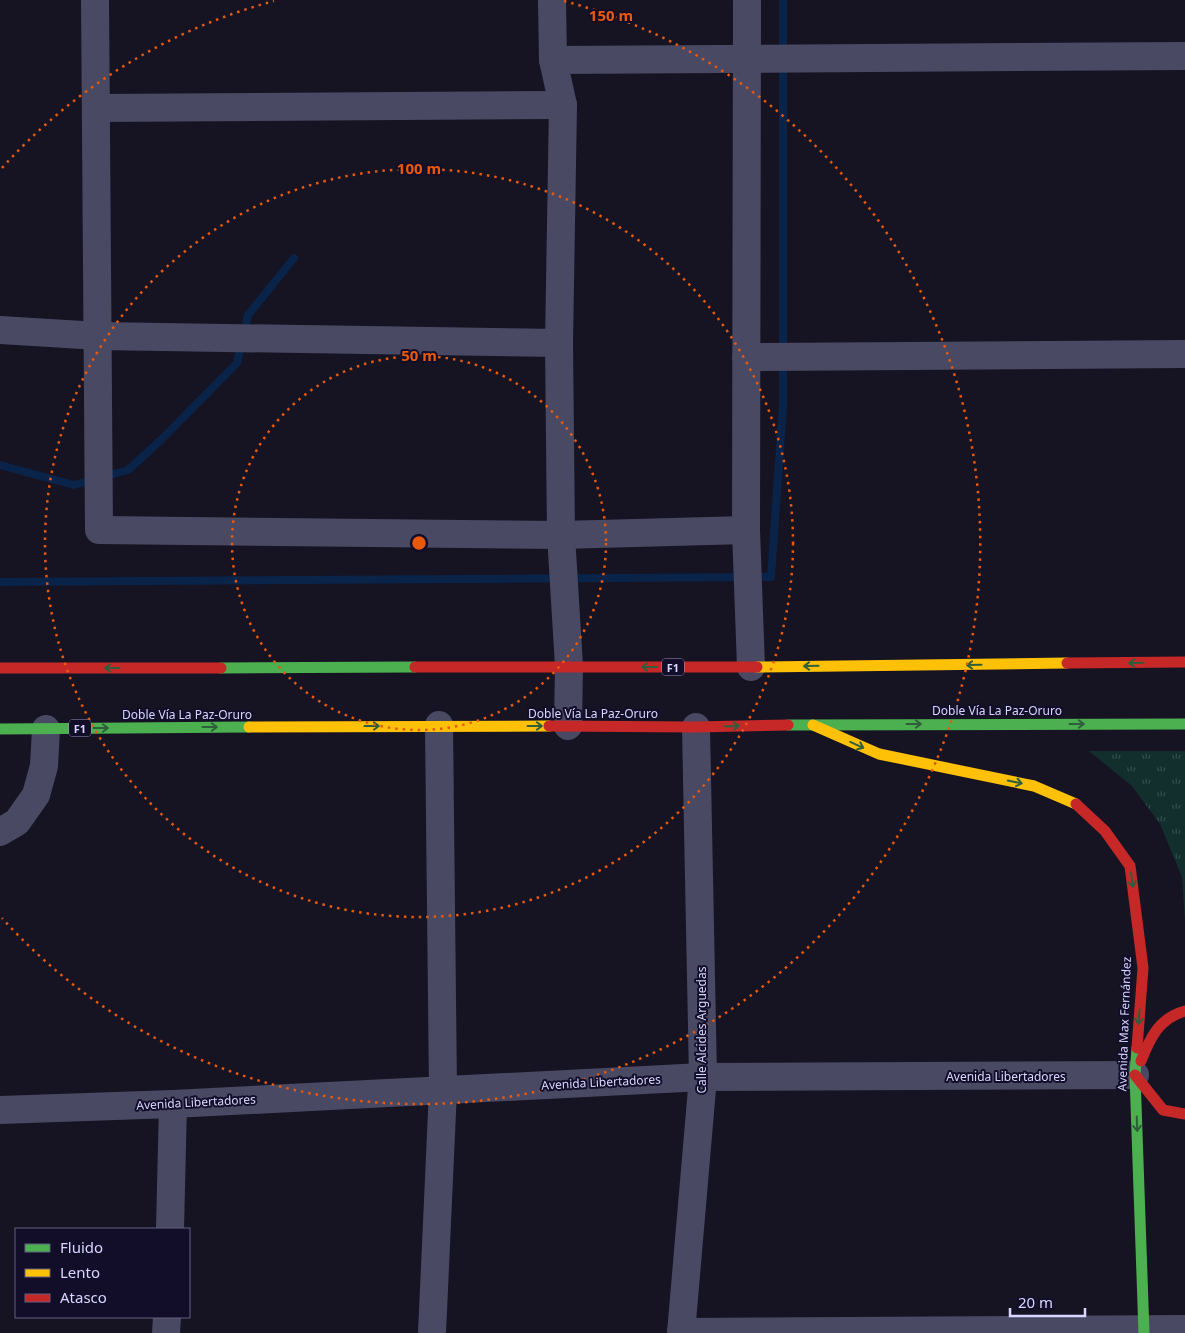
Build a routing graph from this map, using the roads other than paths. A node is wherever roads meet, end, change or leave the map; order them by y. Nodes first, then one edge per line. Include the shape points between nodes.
1 (95, 0) edge
2 (552, 0) edge
3 (747, 0) edge
4 (1185, 56) edge
5 (746, 58) junction
6 (553, 60) junction
7 (562, 105) junction
8 (96, 108) junction
9 (0, 330) edge
10 (99, 336) junction
11 (559, 343) junction
12 (1185, 354) edge
13 (746, 356) junction
14 (746, 530) junction
15 (560, 535) junction
16 (1185, 662) edge
17 (0, 664) edge
18 (570, 666) junction
19 (751, 667) junction
20 (0, 668) edge
21 (12, 668) junction
22 (1185, 724) edge
23 (439, 725) junction
24 (813, 725) junction
25 (568, 726) junction
26 (696, 727) junction
27 (0, 729) edge
28 (46, 729) junction
29 (0, 832) edge
30 (1185, 1011) edge
31 (1135, 1075) junction
32 (703, 1076) junction
33 (443, 1090) junction
34 (173, 1104) junction
35 (0, 1110) edge
36 (1185, 1114) edge
37 (170, 1228) edge
38 (167, 1318) edge
39 (1185, 1329) edge
40 (1144, 1331) edge
41 (166, 1333) edge
42 (432, 1333) edge
43 (681, 1333) edge

1 - 8 street
2 - 6 street
3 - 5 street
4 - 5 street
5 - 6 street
5 - 13 street
6 - 7 street
7 - 8 street
7 - 11 street
8 - 10 street
9 - 10 street
10 - 11 street
10 - 15 street via 99,530
11 - 15 street
12 - 13 street
13 - 14 street
14 - 15 street
14 - 19 street
15 - 18 street
16 -> 19 main road, F1
17 - 21 main road
19 -> 18 main road, F1
18 -> 21 main road, F1
18 - 25 street
20 - 21 main road, F1
24 -> 22 main road, Doble Vía La Paz-Oruro / F1
23 -> 25 main road, Doble Vía La Paz-Oruro / F1
28 -> 23 main road, Doble Vía La Paz-Oruro / F1
23 - 33 street
26 -> 24 main road, Doble Vía La Paz-Oruro / F1
24 -> 31 main road, Avenida Max Fernández via 880,754 1034,786 1075,803 1105,831 1130,866 1142,959
25 - 26 main road, Doble Vía La Paz-Oruro / F1
26 - 32 street, Calle Alcides Arguedas
27 - 28 main road, Doble Vía La Paz-Oruro / F1
28 - 29 street via 44,766 36,795 17,822
30 - 31 main road via 1176,1012 1155,1030
31 - 32 street, Avenida Libertadores
31 - 36 main road via 1163,1110
31 -> 40 main road, Avenida Max Fernández
32 - 33 street, Avenida Libertadores
32 - 43 street, Calle Alcides Arguedas
33 - 34 street, Avenida Libertadores
33 - 42 street
34 - 35 street, Avenida Libertadores
34 - 37 street
38 - 41 street
39 - 40 street
40 - 43 street

